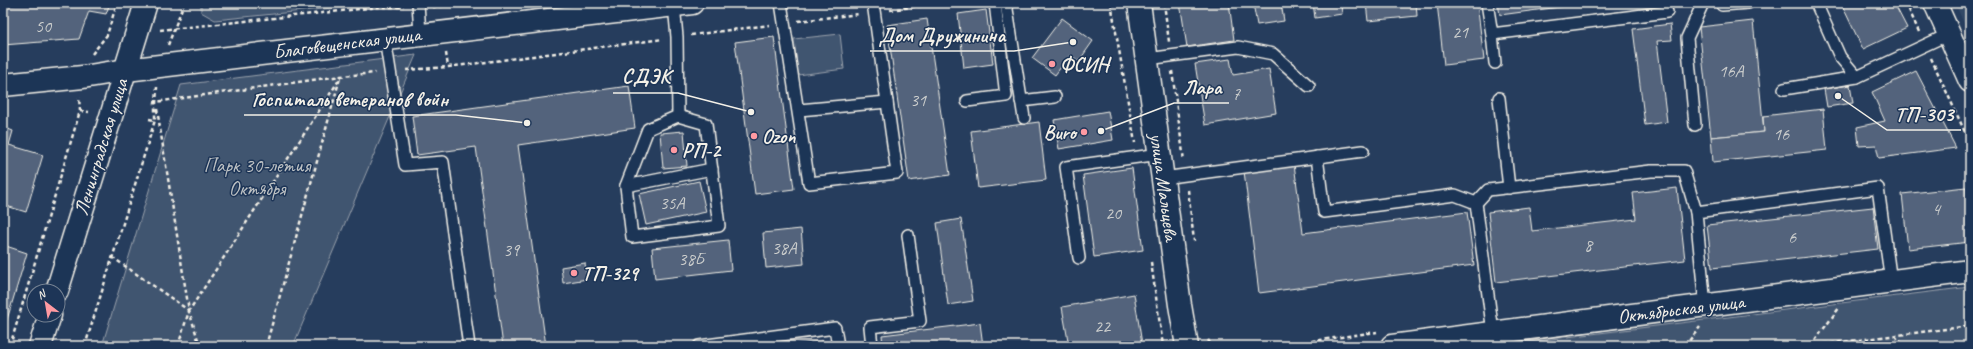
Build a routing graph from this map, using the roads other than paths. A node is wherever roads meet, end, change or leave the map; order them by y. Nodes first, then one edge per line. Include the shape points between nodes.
1 (146, 3) edge
2 (781, 3) edge
3 (995, 3) edge
4 (1006, 3) edge
5 (1139, 3) edge
6 (1487, 3) edge
7 (1703, 3) edge
8 (1748, 3) edge
9 (1816, 3) edge
10 (1935, 3) edge
11 (683, 4) edge
12 (417, 5) edge
13 (1722, 6) dead end
14 (874, 7) edge
15 (1668, 12) dead end
16 (420, 34) junction
17 (1492, 34) junction
18 (1949, 34) junction
19 (385, 39) junction
20 (1147, 59) junction
21 (1495, 63) dead end
22 (126, 70) junction
23 (1858, 77) junction
24 (1970, 81) edge
25 (3, 85) edge
26 (1309, 86) dead end
27 (1784, 88) dead end
28 (1055, 97) dead end
29 (1499, 98) dead end
30 (967, 101) dead end
31 (1021, 101) junction
32 (887, 102) junction
33 (799, 110) junction
34 (678, 116) junction
35 (1024, 118) dead end
36 (1695, 124) dead end
37 (1363, 151) dead end
38 (1160, 154) junction
39 (1317, 157) junction
40 (712, 169) junction
41 (1163, 178) junction
42 (626, 186) junction
43 (1509, 188) junction
44 (1476, 203) junction
45 (1696, 212) junction
46 (908, 235) dead end
47 (1079, 258) dead end
48 (1970, 271) edge
49 (1891, 282) junction
50 (59, 283) edge
51 (1705, 306) junction
52 (47, 323) edge
53 (1493, 333) junction
54 (40, 346) edge
55 (469, 346) edge
56 (699, 346) edge
57 (838, 346) edge
58 (872, 346) edge
59 (1187, 346) edge
60 (1392, 346) edge

1 - 22 street, Ленинградская улица
2 - 33 lane
3 - 30 lane via 1006,96
4 - 31 lane
5 - 20 street, улица Мальцева
6 - 17 lane
7 - 36 lane via 1687,38
8 - 13 lane
9 - 23 lane via 1840,57
10 - 18 street
11 - 16 street, Благовещенская улица
11 - 34 lane via 678,37
12 - 16 lane
14 - 32 lane
15 - 17 lane
16 - 19 street, Благовещенская улица
17 - 21 lane
18 - 23 lane
18 - 24 street
19 - 22 street, Благовещенская улица
19 - 55 lane via 404,165 443,162
20 - 26 lane via 1238,47 1273,54
20 - 38 street, улица Мальцева
22 - 25 street, Благовещенская улица
22 - 50 street, Ленинградская улица
23 - 27 lane
28 - 31 lane
29 - 43 lane
31 - 35 lane
32 - 33 lane
32 - 33 lane via 897,173 809,183
34 - 40 lane via 706,124
34 - 42 lane via 648,129
37 - 39 lane
38 - 41 street, улица Мальцева
38 - 47 lane via 1066,167
39 - 41 lane
39 - 44 lane via 1324,212 1456,195
40 - 42 lane
40 - 42 lane via 719,226 632,237
41 - 59 street, улица Мальцева
43 - 44 lane via 1488,190
43 - 45 lane via 1651,171 1684,171
44 - 53 lane
45 - 49 lane via 1878,188
45 - 51 lane
46 - 58 lane via 920,321 870,327
48 - 49 street, Октябрьская улица
49 - 51 street, Октябрьская улица
51 - 53 street, Октябрьская улица
52 - 54 street
53 - 60 street, Октябрьская улица
56 - 57 lane via 835,328

